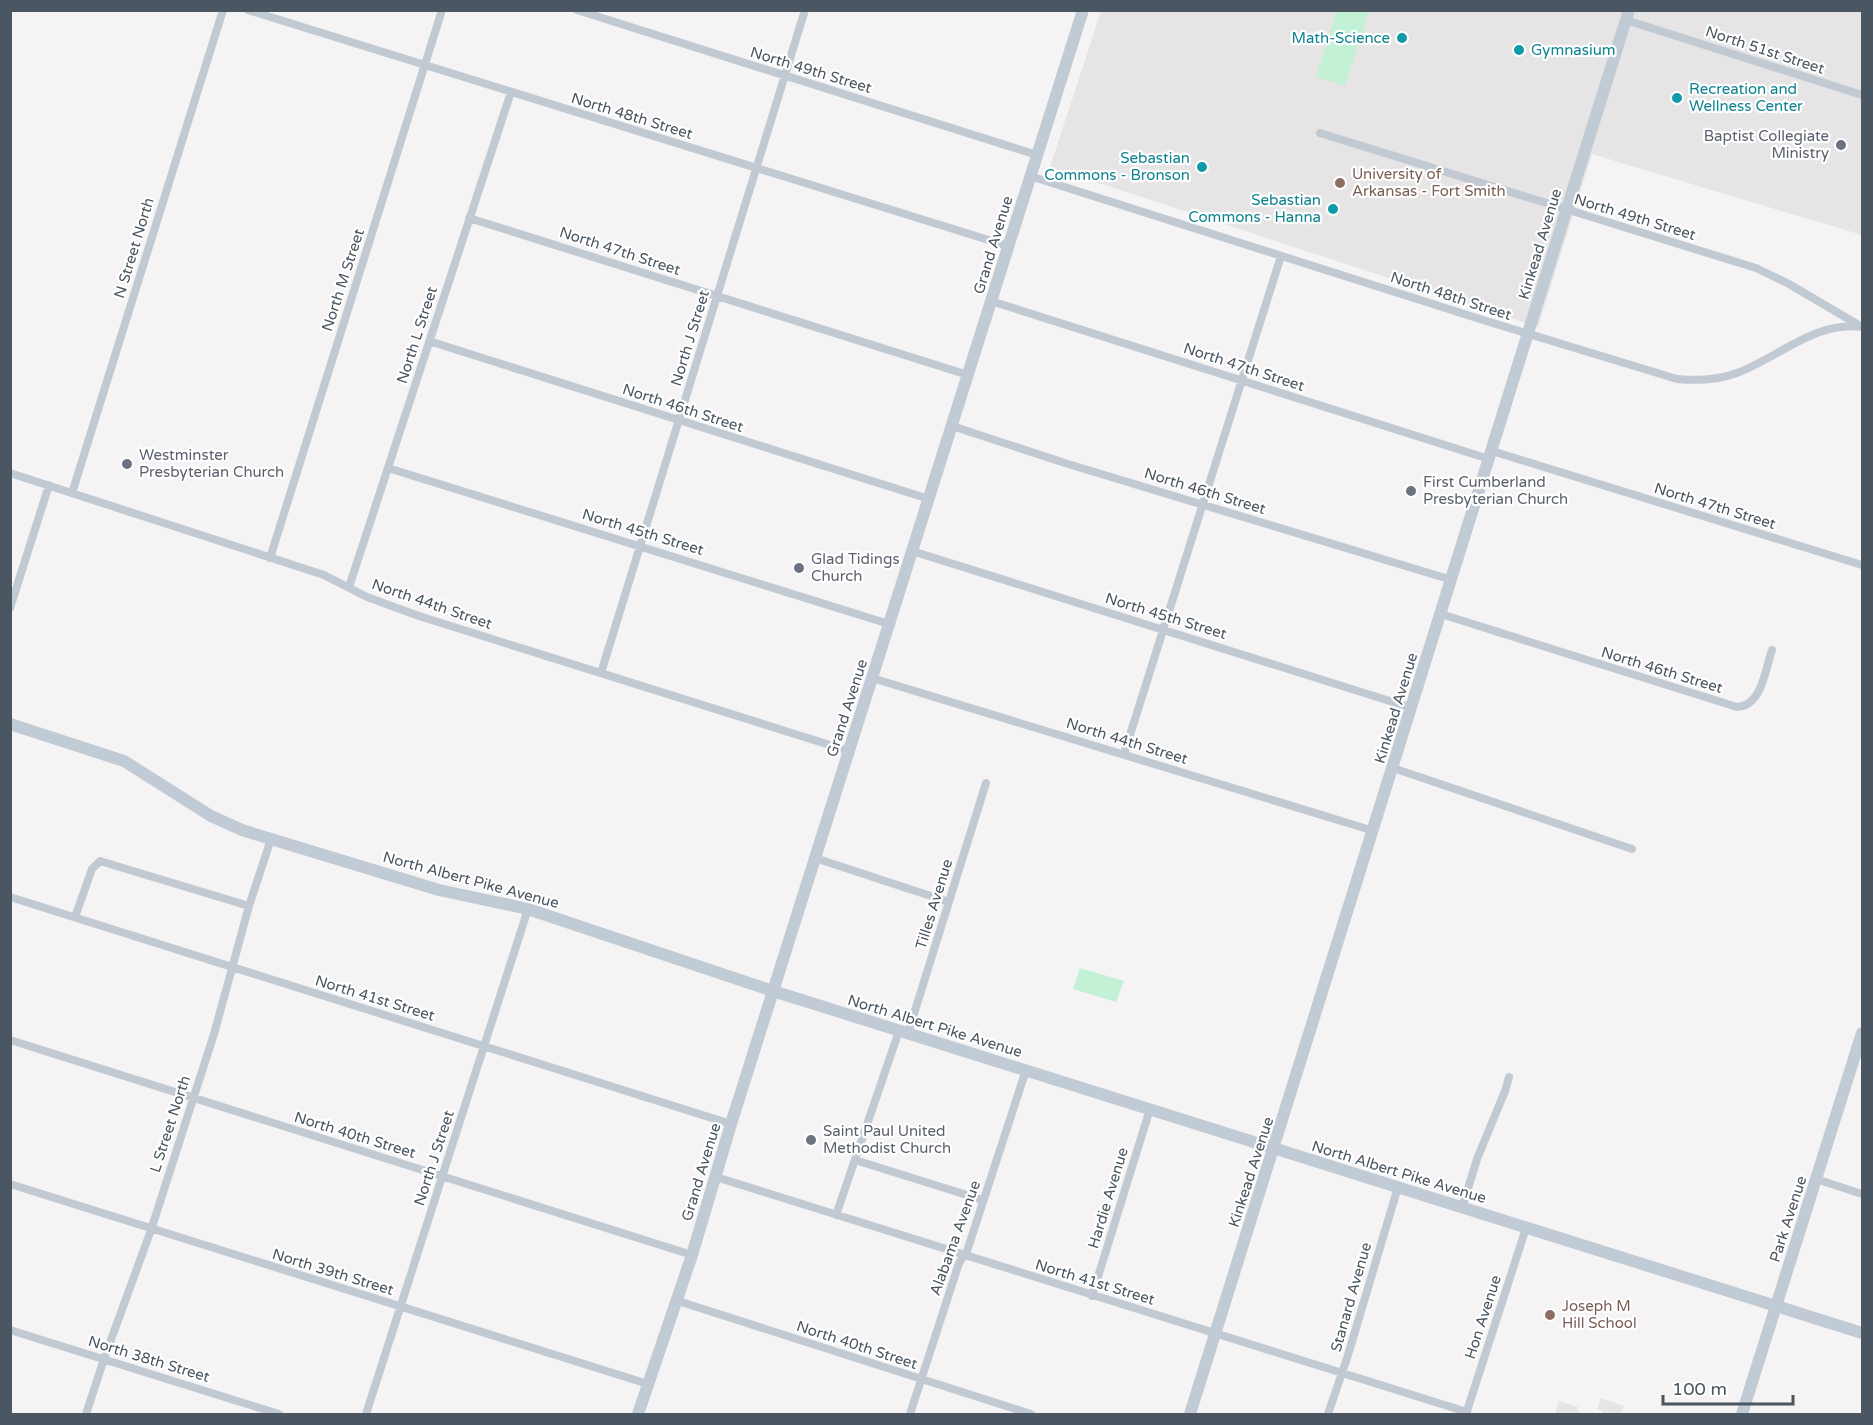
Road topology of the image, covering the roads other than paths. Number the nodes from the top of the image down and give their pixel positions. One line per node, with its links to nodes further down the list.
1 (223, 10): 33 (street, N Street North)
2 (248, 10): 8 (street, North 48th Street)
3 (442, 10): 8 (street, North M Street)
4 (577, 10): 9 (street, North 49th Street)
5 (805, 10): 9 (street, North J Street)
6 (1083, 10): 13 (street, Grand Avenue)
7 (1627, 15): 11 (street, North 51st Street); 16 (street, Kinkead Avenue)
8 (425, 65): 10 (street, North 48th Street); 38 (street, North M Street)
9 (785, 76): 13 (street, North 49th Street); 14 (street, North J Street)
10 (511, 92): 14 (street, North 48th Street); 17 (street, North L Street)
11 (1863, 95)
12 (1320, 133): 16 (street, North 49th Street)
13 (1037, 155): 15 (street, Grand Avenue)
14 (756, 168): 18 (street, North 48th Street); 20 (street, North J Street)
15 (1030, 176): 18 (street, Grand Avenue); 19 (street, North 48th Street)
16 (1566, 210): 22 (street, North 49th Street); 23 (street, Kinkead Avenue)
17 (470, 218): 20 (street, North 47th Street); 24 (street, North L Street)
18 (1008, 246): 21 (street, Grand Avenue)
19 (1281, 256): 23 (street, North 48th Street); 26 (street)
20 (717, 296): 25 (street, North 47th Street); 27 (street, North J Street)
21 (991, 301): 25 (street, Grand Avenue); 26 (street, North 47th Street)
22 (1862, 327): 23 (street, North 48th Street)
23 (1528, 334): 29 (street, Kinkead Avenue)
24 (429, 341): 27 (street, North 46th Street); 30 (street, North L Street)
25 (968, 375): 28 (street, Grand Avenue)
26 (1242, 380): 29 (street, North 47th Street); 35 (street)
27 (678, 421): 34 (street, North 46th Street); 36 (street, North J Street)
28 (952, 426): 34 (street, Grand Avenue); 35 (street, North 46th Street)
29 (1491, 455): 39 (street, North 47th Street); 40 (street, Kinkead Avenue)
30 (388, 468): 36 (street, North 45th Street); 41 (street, North L Street)
31 (10, 473): 32 (street, North 44th Street)
32 (49, 485): 33 (street, North 44th Street); 42 (street)
33 (72, 493): 38 (street, North 44th Street)
34 (928, 499): 37 (street, Grand Avenue)
35 (1201, 504): 40 (street, North 46th Street); 45 (street)
36 (640, 546): 44 (street, North 45th Street); 47 (street, North J Street)
37 (912, 551): 44 (street, Grand Avenue); 45 (street, North 45th Street)
38 (270, 558): 41 (street, North 44th Street)
39 (1863, 565)
40 (1452, 580): 43 (street, Kinkead Avenue)
41 (349, 587): 47 (street, North 44th Street)
42 (10, 608)
43 (1441, 615): 46 (street, North 46th Street); 49 (street, Kinkead Avenue)
44 (889, 624): 48 (street, Grand Avenue)
45 (1163, 629): 49 (street, North 45th Street); 52 (street)
46 (1772, 650)
47 (601, 673): 51 (street, North 44th Street)
48 (872, 678): 51 (street, Grand Avenue); 52 (street, North 44th Street)
49 (1412, 708): 53 (street, Kinkead Avenue)
50 (10, 724): 56 (street, North Albert Pike Avenue)
51 (849, 751): 58 (street, Grand Avenue)
52 (1124, 754): 55 (street, North 44th Street)
53 (1393, 768): 55 (street, Kinkead Avenue); 57 (street)
54 (986, 783): 60 (street, Tilles Avenue)
55 (1374, 831): 76 (street, Kinkead Avenue)
56 (271, 839): 61 (street, L Street North); 62 (street, North Albert Pike Avenue)
57 (1632, 849)
58 (815, 858): 60 (street); 65 (street, Grand Avenue)
59 (10, 897): 63 (street, North 41st Street)
60 (948, 902): 66 (street, Tilles Avenue)
61 (249, 906): 63 (street); 64 (street, L Street North)
62 (528, 909): 65 (street, North Albert Pike Avenue); 69 (street, North J Street)
63 (75, 917): 64 (street, North 41st Street)
64 (232, 968): 69 (street, North 41st Street); 73 (street, L Street North)
65 (773, 991): 66 (street, North Albert Pike Avenue); 75 (street, Grand Avenue)
66 (904, 1032): 71 (street, North Albert Pike Avenue); 77 (street, Tilles Avenue)
67 (1863, 1033): 70 (street, Park Avenue)
68 (10, 1040): 73 (street, North 40th Street)
69 (484, 1046): 75 (street, North 41st Street); 78 (street, North J Street)
70 (1858, 1060): 80 (street, Park Avenue)
71 (1026, 1070): 74 (street, North Albert Pike Avenue); 84 (street, Alabama Avenue)
72 (1509, 1077): 85 (street)
73 (192, 1099): 78 (street, North 40th Street); 88 (street, L Street North)
74 (1150, 1109): 76 (street, North Albert Pike Avenue); 91 (street, Hardie Avenue)
75 (731, 1124): 79 (street, Grand Avenue)
76 (1275, 1149): 82 (street, North Albert Pike Avenue); 97 (street, Kinkead Avenue)
77 (855, 1160): 84 (street); 86 (street, Tilles Avenue)
78 (442, 1176): 89 (street, North 40th Street); 94 (street, North J Street)
79 (716, 1177): 86 (street, North 41st Street); 89 (street, Grand Avenue)
80 (1816, 1179): 83 (street); 93 (street, Park Avenue)
81 (10, 1184): 88 (street, North 39th Street)
82 (1398, 1187): 85 (street, North Albert Pike Avenue); 99 (street, Stanard Avenue)
83 (1863, 1194)
84 (983, 1200): 90 (street, Alabama Avenue)
85 (1462, 1208): 87 (street, North Albert Pike Avenue)
86 (836, 1215): 90 (street, North 41st Street)
87 (1526, 1228): 93 (street, North Albert Pike Avenue); 102 (street, Hon Avenue)
88 (151, 1230): 94 (street, North 39th Street); 98 (street, L Street North)
89 (692, 1255): 92 (street, Grand Avenue)
90 (964, 1256): 91 (street, North 41st Street); 100 (street, Alabama Avenue)
91 (1092, 1296): 97 (street, North 41st Street)
92 (675, 1300): 100 (street, North 40th Street); 101 (street, Grand Avenue)
93 (1776, 1306): 96 (street, North Albert Pike Avenue); 111 (street, Park Avenue)
94 (400, 1308): 101 (street, North 39th Street); 105 (street, North J Street)
95 (10, 1330): 98 (street, North 38th Street)
96 (1863, 1333)
97 (1216, 1334): 99 (street, North 41st Street); 109 (street, Kinkead Avenue)
98 (104, 1359): 103 (street, L Street North); 104 (street, North 38th Street)
99 (1342, 1373): 102 (street, North 41st Street); 110 (street, Stanard Avenue)
100 (921, 1380): 107 (street, Alabama Avenue); 108 (street, North 40th Street)
101 (648, 1384): 106 (street, Grand Avenue)
102 (1466, 1413)
103 (86, 1414)
104 (279, 1414)
105 (366, 1414)
106 (638, 1414)
107 (910, 1414)
108 (1031, 1414)
109 (1190, 1414)
110 (1328, 1414)
111 (1742, 1414)

